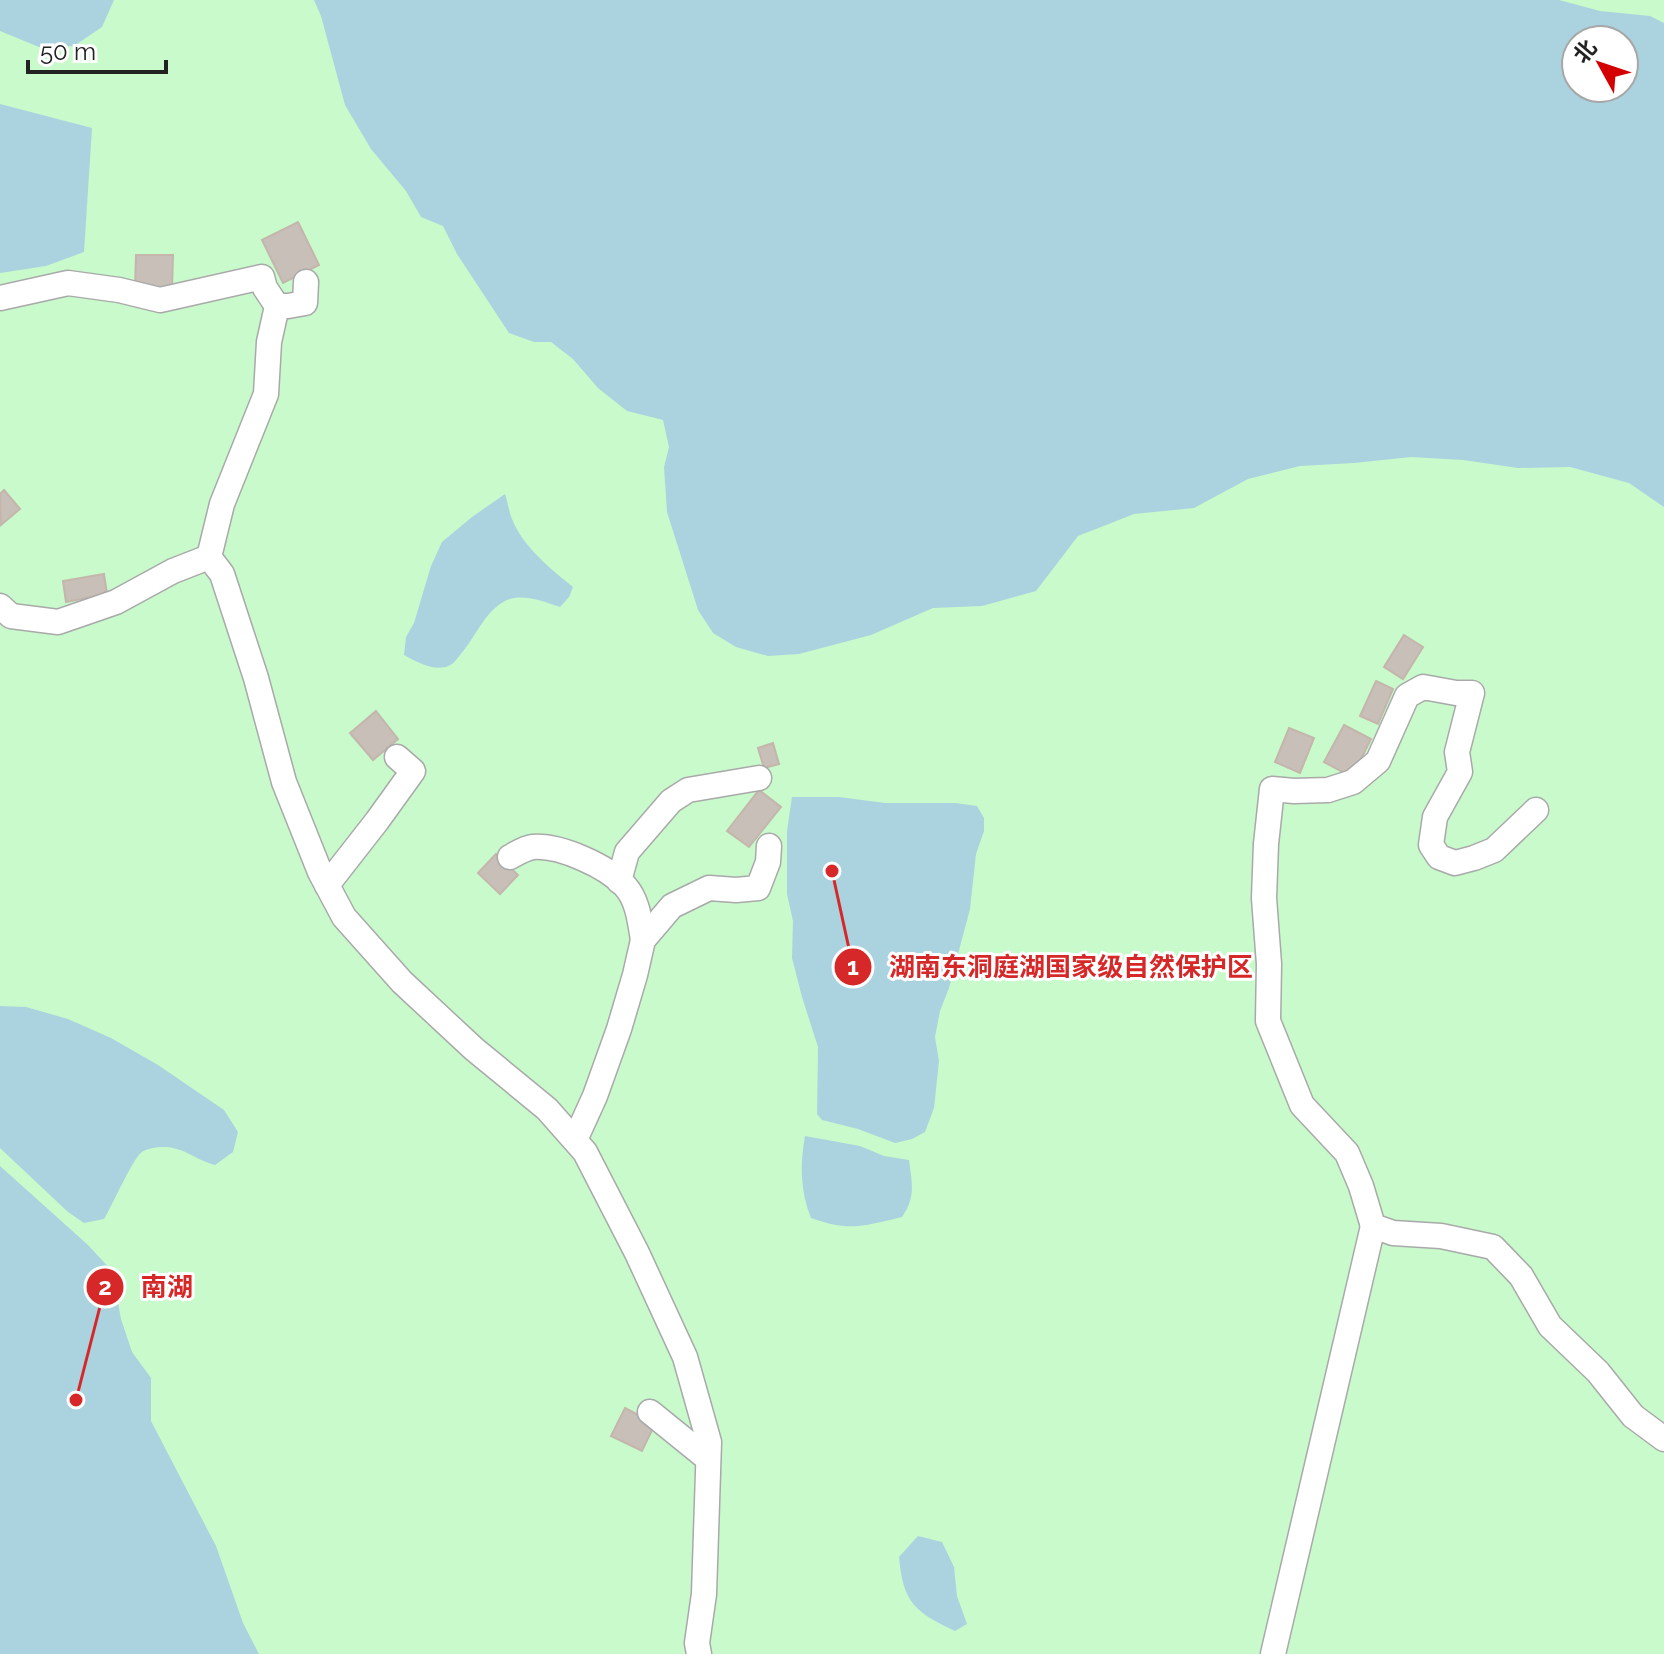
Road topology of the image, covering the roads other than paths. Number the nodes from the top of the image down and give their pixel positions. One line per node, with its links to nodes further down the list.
1 (306, 282): 3 (street)
2 (0, 298): 3 (street)
3 (277, 306): 4 (street)
4 (209, 557): 5 (street); 12 (street)
5 (4, 614)
6 (397, 757): 12 (street)
7 (759, 778): 11 (street)
8 (1536, 810): 15 (street)
9 (769, 846): 13 (street)
10 (510, 857): 11 (street)
11 (619, 881): 13 (street)
12 (327, 885): 14 (street)
13 (643, 940): 14 (street)
14 (575, 1140): 18 (street)
15 (1373, 1226): 17 (street); 20 (street)
16 (650, 1412): 18 (street)
17 (1664, 1439)
18 (708, 1459): 19 (street)
19 (699, 1654)
20 (1273, 1654)

